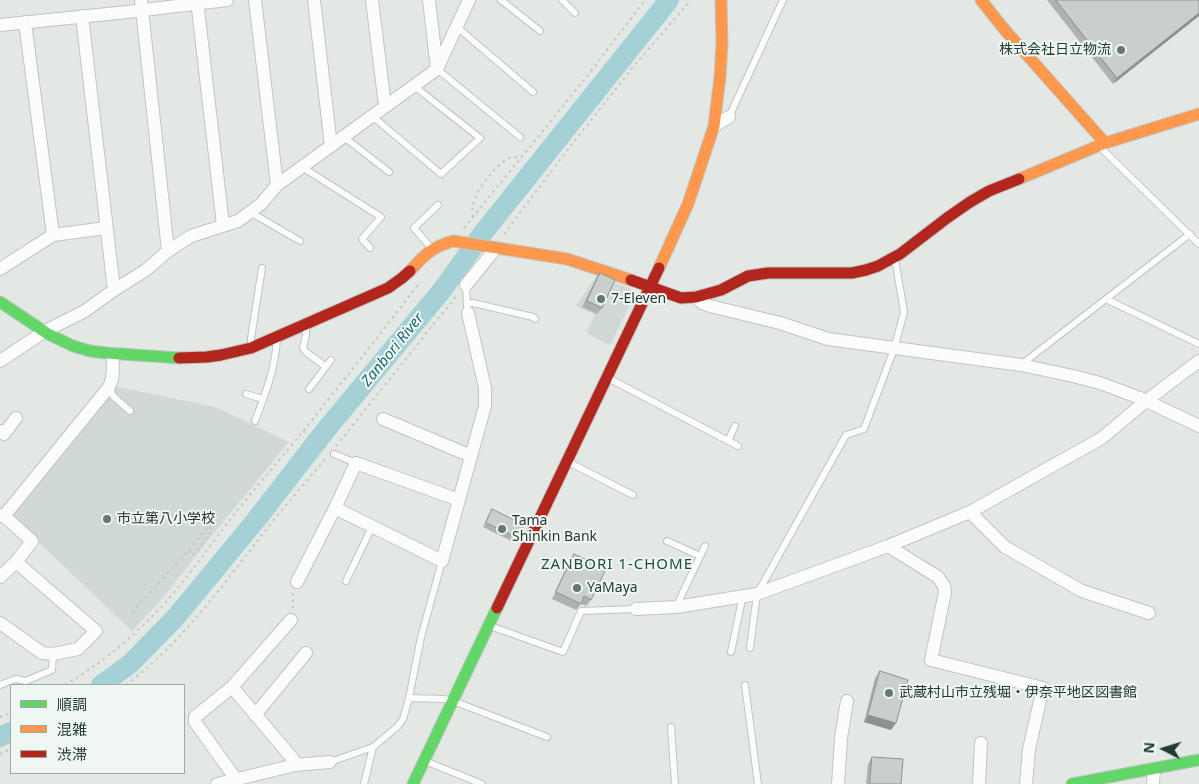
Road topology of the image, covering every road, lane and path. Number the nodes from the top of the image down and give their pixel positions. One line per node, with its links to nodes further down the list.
1 (227, 0): 14 (street)
2 (255, 0): 37 (street)
3 (314, 0): 33 (street)
4 (372, 0): 25 (street)
5 (429, 0): 22 (street)
6 (469, 0): 20 (street)
7 (501, 0): 21 (lane)
8 (562, 0): 16 (lane)
9 (645, 0): 34 (path)
10 (691, 0): 47 (path)
11 (721, 0): 29 (street)
12 (783, 0): 28 (lane)
13 (981, 0): 32 (street)
14 (197, 2): 15 (street); 41 (street)
15 (142, 5): 17 (street); 51 (street)
16 (575, 13)
17 (82, 16): 18 (street); 42 (street)
18 (25, 22): 19 (street); 44 (street)
19 (0, 25)
20 (457, 27): 22 (street); 24 (lane)
21 (540, 31)
22 (437, 69): 23 (street); 31 (lane)
23 (414, 86): 25 (street); 27 (lane)
24 (533, 92)
25 (385, 106): 27 (street)
26 (1199, 114): 32 (street)
27 (372, 116): 30 (street)
28 (729, 118): 29 (street)
29 (714, 126): 57 (street)
30 (344, 137): 33 (street); 36 (lane)
31 (520, 137)
32 (1102, 145): 45 (lane); 52 (street)
33 (331, 146): 35 (street)
34 (522, 157): 40 (path); 40 (path)
35 (302, 167): 37 (street); 49 (lane)
36 (389, 172)
37 (277, 185): 39 (street)
38 (438, 205): 50 (lane)
39 (250, 212): 41 (street); 46 (lane)
40 (474, 217): 43 (path)
41 (223, 225): 51 (street)
42 (106, 228): 44 (street); 58 (street)
43 (464, 229)
44 (53, 234): 54 (street)
45 (1190, 234): 48 (lane); 60 (lane)
46 (300, 241)
47 (497, 244): 50 (street); 56 (street); 57 (street)
48 (1199, 244)
49 (370, 248)
50 (432, 249): 64 (street)
51 (168, 251): 58 (street)
52 (895, 258): 59 (street); 69 (lane)
53 (262, 268): 68 (lane)
54 (0, 269)
55 (423, 278): 88 (path)
56 (466, 286): 62 (lane); 129 (path)
57 (650, 287): 59 (street); 76 (street)
58 (114, 290): 65 (street)
59 (696, 297): 69 (street)
60 (1106, 299): 67 (lane); 74 (lane)
61 (0, 302): 65 (street)
62 (467, 308): 63 (lane); 94 (street)
63 (535, 319)
64 (305, 324): 66 (street); 75 (lane)
65 (45, 331): 70 (street); 72 (street)
66 (277, 336): 68 (street); 80 (lane)
67 (1199, 344)
68 (251, 348): 70 (street)
69 (894, 349): 74 (street); 115 (lane)
70 (113, 354): 77 (street)
71 (331, 360): 75 (lane)
72 (0, 361)
73 (1199, 361): 81 (street)
74 (1021, 364): 81 (street)
75 (326, 367): 78 (lane)
76 (607, 377): 90 (lane); 95 (street)
77 (109, 387): 82 (lane); 101 (street)
78 (309, 389)
79 (246, 394): 80 (lane)
80 (264, 398): 85 (lane)
81 (1146, 401): 87 (street); 100 (street)
82 (130, 411)
83 (16, 418): 89 (street)
84 (383, 419): 94 (street)
85 (254, 421)
86 (735, 426): 90 (lane)
87 (1199, 426)
88 (303, 431): 92 (path); 105 (path)
89 (1, 434)
90 (728, 441): 91 (lane)
91 (738, 446)
92 (328, 450)
93 (334, 454): 96 (lane)
94 (471, 456): 98 (street)
95 (567, 461): 97 (lane); 123 (street)
96 (356, 463): 98 (street); 99 (street)
97 (633, 495)
98 (460, 500): 110 (street)
99 (335, 508): 102 (street); 114 (street)
100 (970, 512): 107 (street); 120 (street)
101 (2, 516): 111 (street)
102 (372, 527): 110 (street); 113 (lane)
103 (207, 538): 105 (path); 108 (path); 108 (path)
104 (667, 541): 109 (lane)
105 (213, 542): 128 (path)
106 (705, 546): 109 (lane)
107 (888, 546): 115 (street); 155 (street)
108 (189, 550): 119 (path)
109 (700, 556): 117 (lane)
110 (442, 561): 133 (lane)
111 (16, 562): 112 (street); 127 (street)
112 (0, 577)
113 (346, 581)
114 (297, 582): 121 (path)
115 (757, 594): 116 (street); 124 (lane)
116 (743, 596): 117 (street); 125 (lane)
117 (676, 607): 118 (street)
118 (636, 609): 123 (lane)
119 (132, 612)
120 (1150, 613)
121 (292, 620): 132 (street)
122 (0, 623): 127 (street)
123 (489, 626): 134 (street)
124 (750, 648)
125 (731, 652)
126 (306, 653): 136 (street)
127 (53, 654): 130 (lane)
128 (66, 684)
129 (127, 684)
130 (0, 685)
131 (745, 685): 152 (lane)
132 (232, 687): 136 (street); 146 (street)
133 (409, 698): 134 (lane); 140 (lane)
134 (452, 701): 138 (lane); 142 (street)
135 (847, 701): 153 (street)
136 (255, 715): 144 (street)
137 (671, 726): 151 (lane)
138 (547, 738)
139 (980, 743): 154 (street)
140 (373, 747): 143 (lane); 148 (lane)
141 (1199, 760): 145 (street)
142 (424, 761): 149 (street); 150 (lane)
143 (330, 762): 144 (street)
144 (294, 765): 146 (street)
145 (1154, 769): 156 (street); 157 (street)
146 (234, 780): 147 (street)
147 (217, 784)
148 (364, 784)
149 (413, 784)
150 (482, 784)
151 (676, 784)
152 (758, 784)
153 (838, 784)
154 (979, 784)
155 (1026, 784)
156 (1072, 784)
157 (1152, 784)

